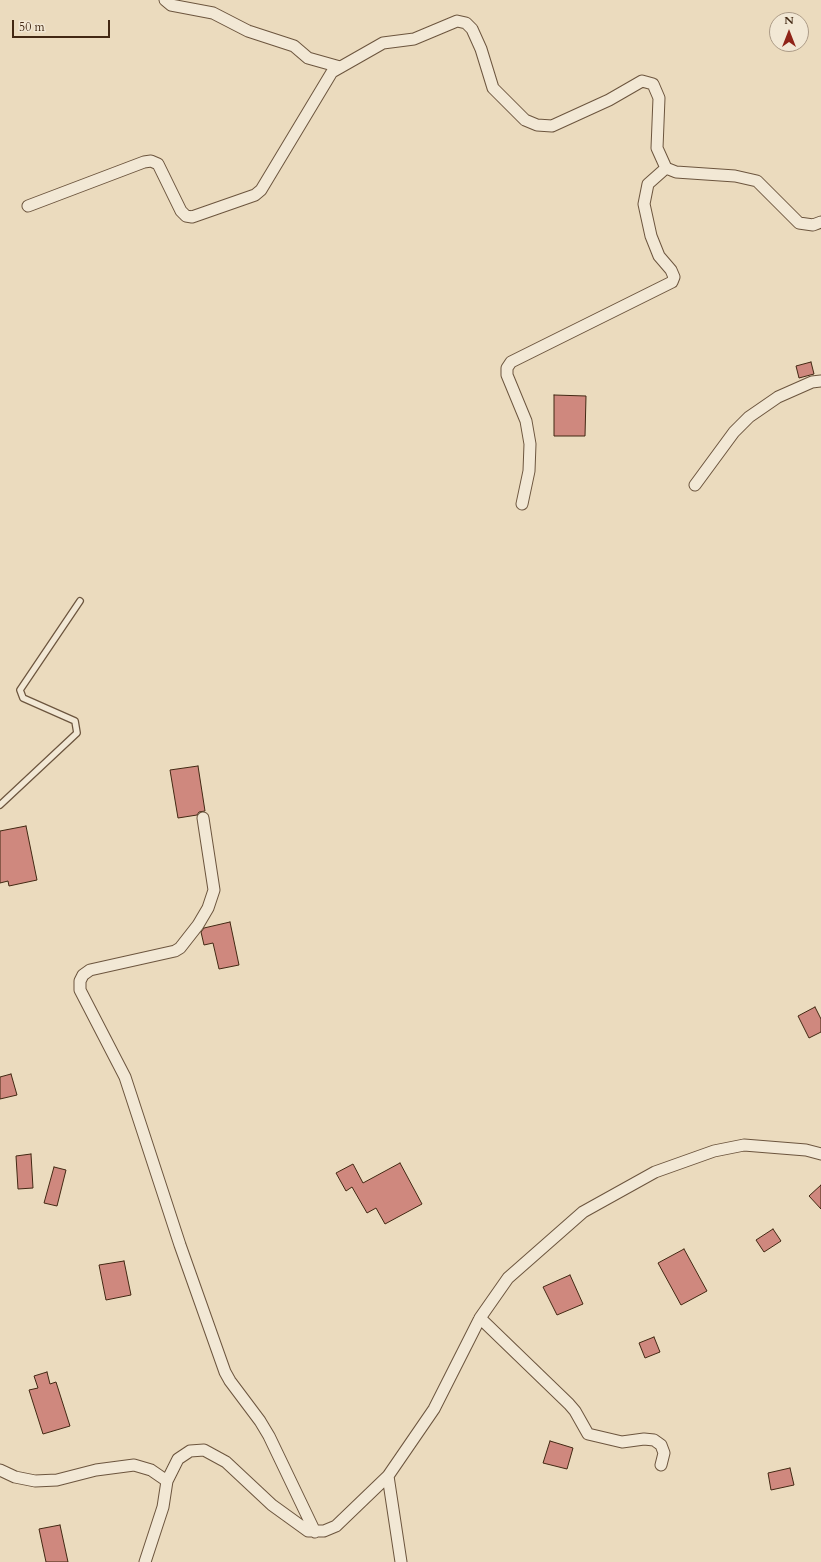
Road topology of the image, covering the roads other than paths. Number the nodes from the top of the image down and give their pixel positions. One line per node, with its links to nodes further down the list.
1 (165, 0): 2 (street)
2 (340, 67): 3 (street); 4 (street)
3 (666, 168): 5 (street); 8 (street)
4 (28, 206)
5 (821, 222)
6 (821, 381): 7 (street)
7 (695, 484)
8 (522, 504)
9 (80, 601): 10 (lane)
10 (0, 805)
11 (203, 818): 18 (street)
12 (821, 1154): 13 (street)
13 (480, 1318): 14 (street); 16 (street)
14 (661, 1465)
15 (0, 1470): 17 (street)
16 (388, 1476): 18 (street); 20 (street)
17 (167, 1481): 18 (street); 19 (street)
18 (315, 1532)
19 (145, 1562)
20 (401, 1562)

